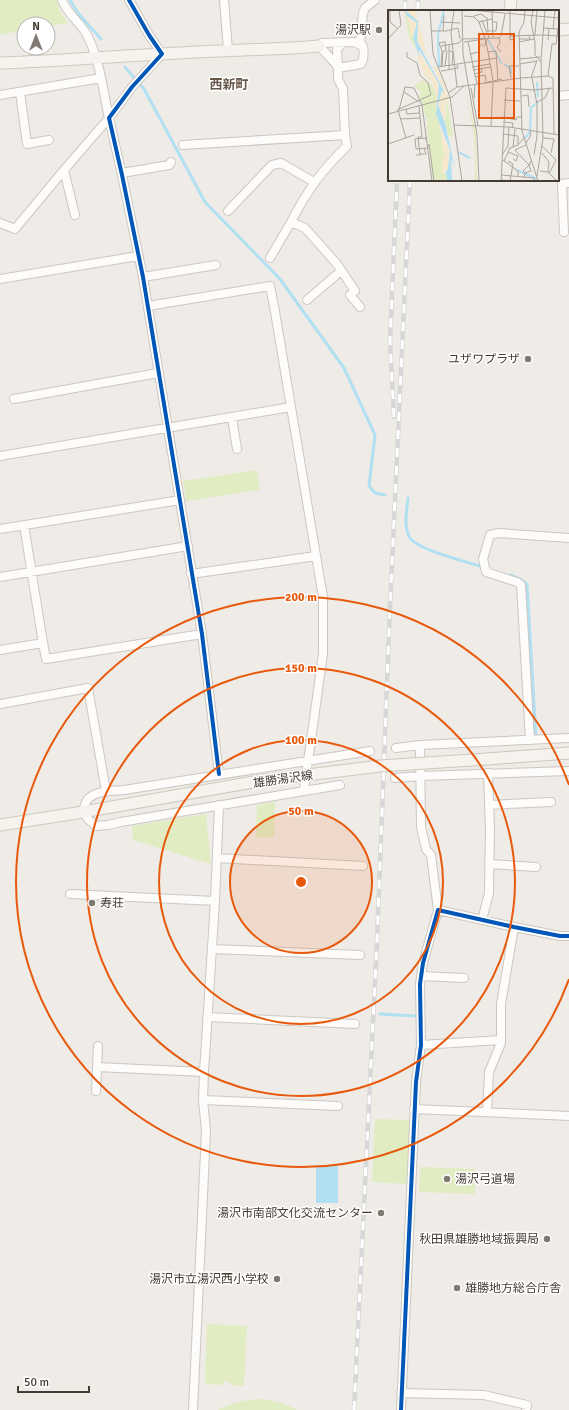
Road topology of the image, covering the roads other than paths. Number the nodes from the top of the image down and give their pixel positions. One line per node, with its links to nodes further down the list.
1 (62, 0): 14 (street)
2 (129, 0): 13 (street)
3 (224, 0): 12 (street)
4 (375, 0): 10 (street)
5 (511, 0): 6 (main road)
6 (510, 10)
7 (569, 29): 8 (main road)
8 (559, 30)
9 (343, 43): 10 (street); 11 (street); 16 (street)
10 (360, 44): 16 (street)
11 (319, 46): 12 (main road); 16 (street)
12 (228, 50): 13 (main road)
13 (162, 54): 14 (main road); 22 (street)
14 (96, 58): 15 (main road); 17 (street)
15 (0, 63)
16 (338, 68): 23 (street)
17 (101, 78): 18 (street); 22 (street)
18 (20, 92): 19 (street); 24 (street)
19 (0, 95)
20 (569, 95): 21 (street)
21 (559, 96)
22 (109, 118): 27 (street); 28 (street)
23 (345, 135): 25 (street); 29 (street)
24 (49, 140)
25 (183, 145)
26 (171, 162): 28 (street)
27 (64, 170): 32 (street); 34 (street)
28 (122, 173): 36 (street)
29 (314, 182): 31 (street); 33 (street)
30 (569, 183): 35 (street)
31 (228, 211)
32 (75, 214)
33 (291, 222): 37 (street); 39 (street)
34 (0, 223)
35 (564, 232)
36 (138, 256): 40 (street); 41 (street)
37 (270, 258)
38 (216, 265): 40 (street)
39 (341, 271): 42 (street); 44 (street)
40 (143, 277): 43 (street)
41 (0, 279)
42 (308, 300)
43 (148, 306): 45 (street); 47 (street)
44 (360, 307)
45 (158, 374): 46 (street); 49 (street)
46 (14, 399)
47 (291, 407): 48 (street); 57 (street)
48 (232, 418): 49 (street); 50 (street)
49 (168, 429): 51 (street); 52 (street)
50 (237, 449)
51 (0, 456)
52 (180, 500): 53 (street); 56 (street)
53 (24, 525): 54 (street); 58 (street)
54 (0, 529)
55 (569, 538): 66 (street)
56 (188, 546): 58 (street); 59 (street)
57 (316, 556): 59 (street); 71 (street)
58 (32, 571): 60 (street); 62 (street)
59 (192, 574): 61 (street)
60 (0, 577)
61 (202, 634): 62 (street); 74 (street)
62 (43, 643): 63 (street)
63 (0, 650)
64 (0, 704): 79 (street)
65 (569, 738): 66 (street)
66 (530, 740): 67 (street)
67 (420, 745): 68 (street); 75 (street)
68 (396, 748)
69 (370, 751): 71 (street)
70 (569, 753): 83 (main road, 雄勝湯沢線, bridge)
71 (308, 760): 74 (street); 78 (street)
72 (569, 771): 73 (street)
73 (488, 773): 75 (street); 81 (street)
74 (219, 774): 79 (street)
75 (421, 776): 76 (street); 91 (street)
76 (395, 778)
77 (340, 785): 78 (street)
78 (304, 790): 82 (street)
79 (106, 791): 83 (street)
80 (551, 802): 81 (street)
81 (489, 804): 86 (street)
82 (219, 805): 83 (street); 85 (street)
83 (83, 812): 84 (main road, 雄勝湯沢線)
84 (0, 825)
85 (217, 858): 87 (street); 90 (street)
86 (488, 864): 88 (street); 92 (street)
87 (363, 866)
88 (536, 867)
89 (70, 894): 90 (street)
90 (215, 902): 95 (street)
91 (438, 910): 92 (street); 97 (street)
92 (482, 920): 93 (street)
93 (514, 927): 94 (street); 101 (street)
94 (569, 936)
95 (212, 949): 96 (street); 99 (street)
96 (360, 955)
97 (421, 976): 98 (street); 102 (street)
98 (464, 978)
99 (207, 1017): 100 (street); 105 (street)
100 (355, 1024)
101 (501, 1040): 102 (street); 110 (street)
102 (421, 1045): 109 (street)
103 (98, 1046): 104 (street)
104 (97, 1067): 105 (street); 106 (street)
105 (204, 1072): 107 (street)
106 (96, 1091)
107 (203, 1100): 108 (street); 113 (street)
108 (338, 1106)
109 (414, 1109): 110 (street); 112 (street)
110 (486, 1112): 111 (street)
111 (569, 1116)
112 (401, 1393): 114 (street); 115 (street)
113 (193, 1410)
114 (401, 1410)
115 (526, 1410)

